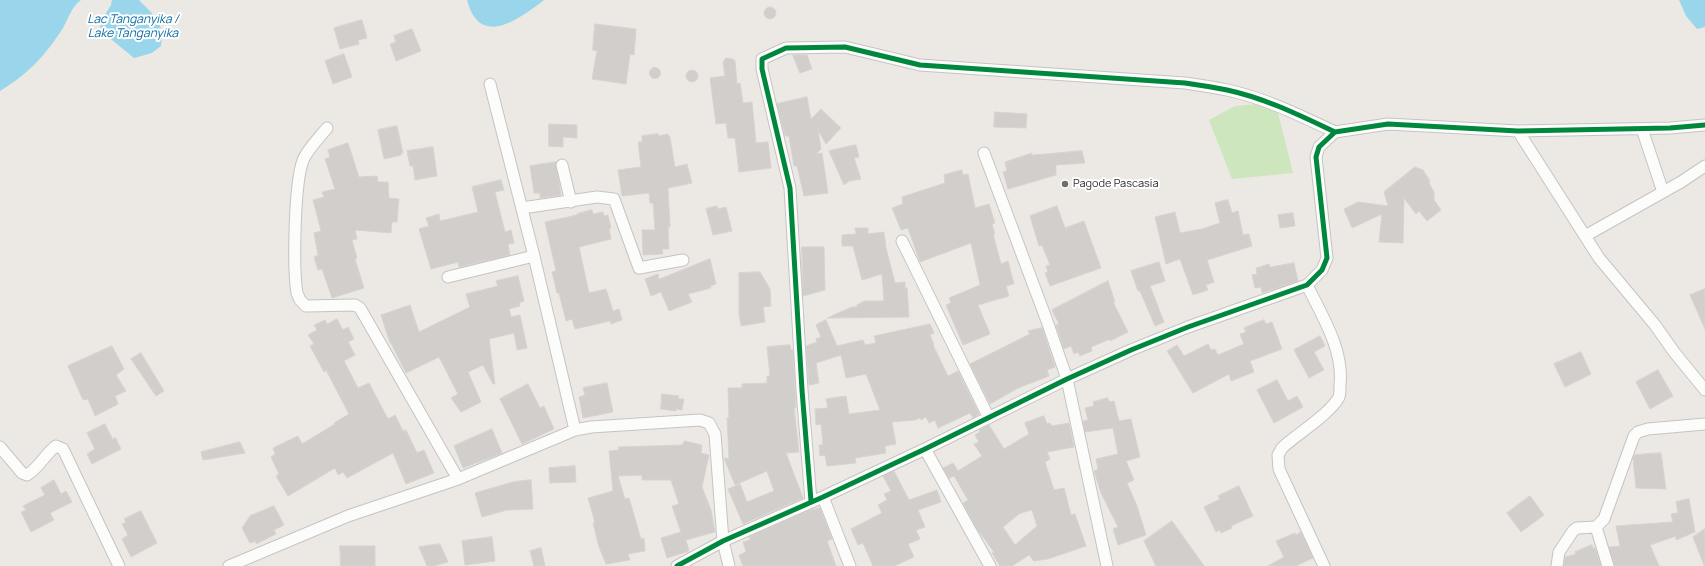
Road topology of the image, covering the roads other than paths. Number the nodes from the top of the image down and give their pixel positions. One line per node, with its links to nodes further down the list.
1 (490, 84): 12 (street)
2 (1705, 125): 4 (street)
3 (326, 128): 26 (street)
4 (1642, 129): 5 (street); 10 (street)
5 (1518, 131): 6 (street); 13 (street)
6 (1335, 132): 18 (street); 28 (street)
7 (984, 153): 19 (street)
8 (562, 165): 11 (street)
9 (1705, 166): 10 (street)
10 (1663, 192): 13 (street)
11 (571, 202): 12 (street); 16 (street)
12 (522, 208): 15 (street)
13 (1585, 236): 20 (street)
14 (902, 241): 21 (street)
15 (534, 256): 17 (street); 23 (street)
16 (683, 260)
17 (448, 277)
18 (1307, 285): 19 (street); 38 (street)
19 (1066, 379): 21 (street); 37 (street)
20 (1705, 390)
21 (989, 418): 25 (street)
22 (1705, 424): 29 (street)
23 (575, 430): 26 (street); 30 (street)
24 (0, 447): 31 (street)
25 (925, 449): 27 (street); 36 (street)
26 (458, 479): 32 (street)
27 (823, 497): 28 (street); 35 (street)
28 (811, 501): 30 (street)
29 (1596, 526): 39 (street); 40 (street)
30 (723, 541): 33 (street); 34 (street)
31 (119, 566)
32 (229, 566)
33 (677, 566)
34 (729, 566)
35 (850, 566)
36 (990, 566)
37 (1107, 566)
38 (1324, 566)
39 (1557, 566)
40 (1608, 566)

